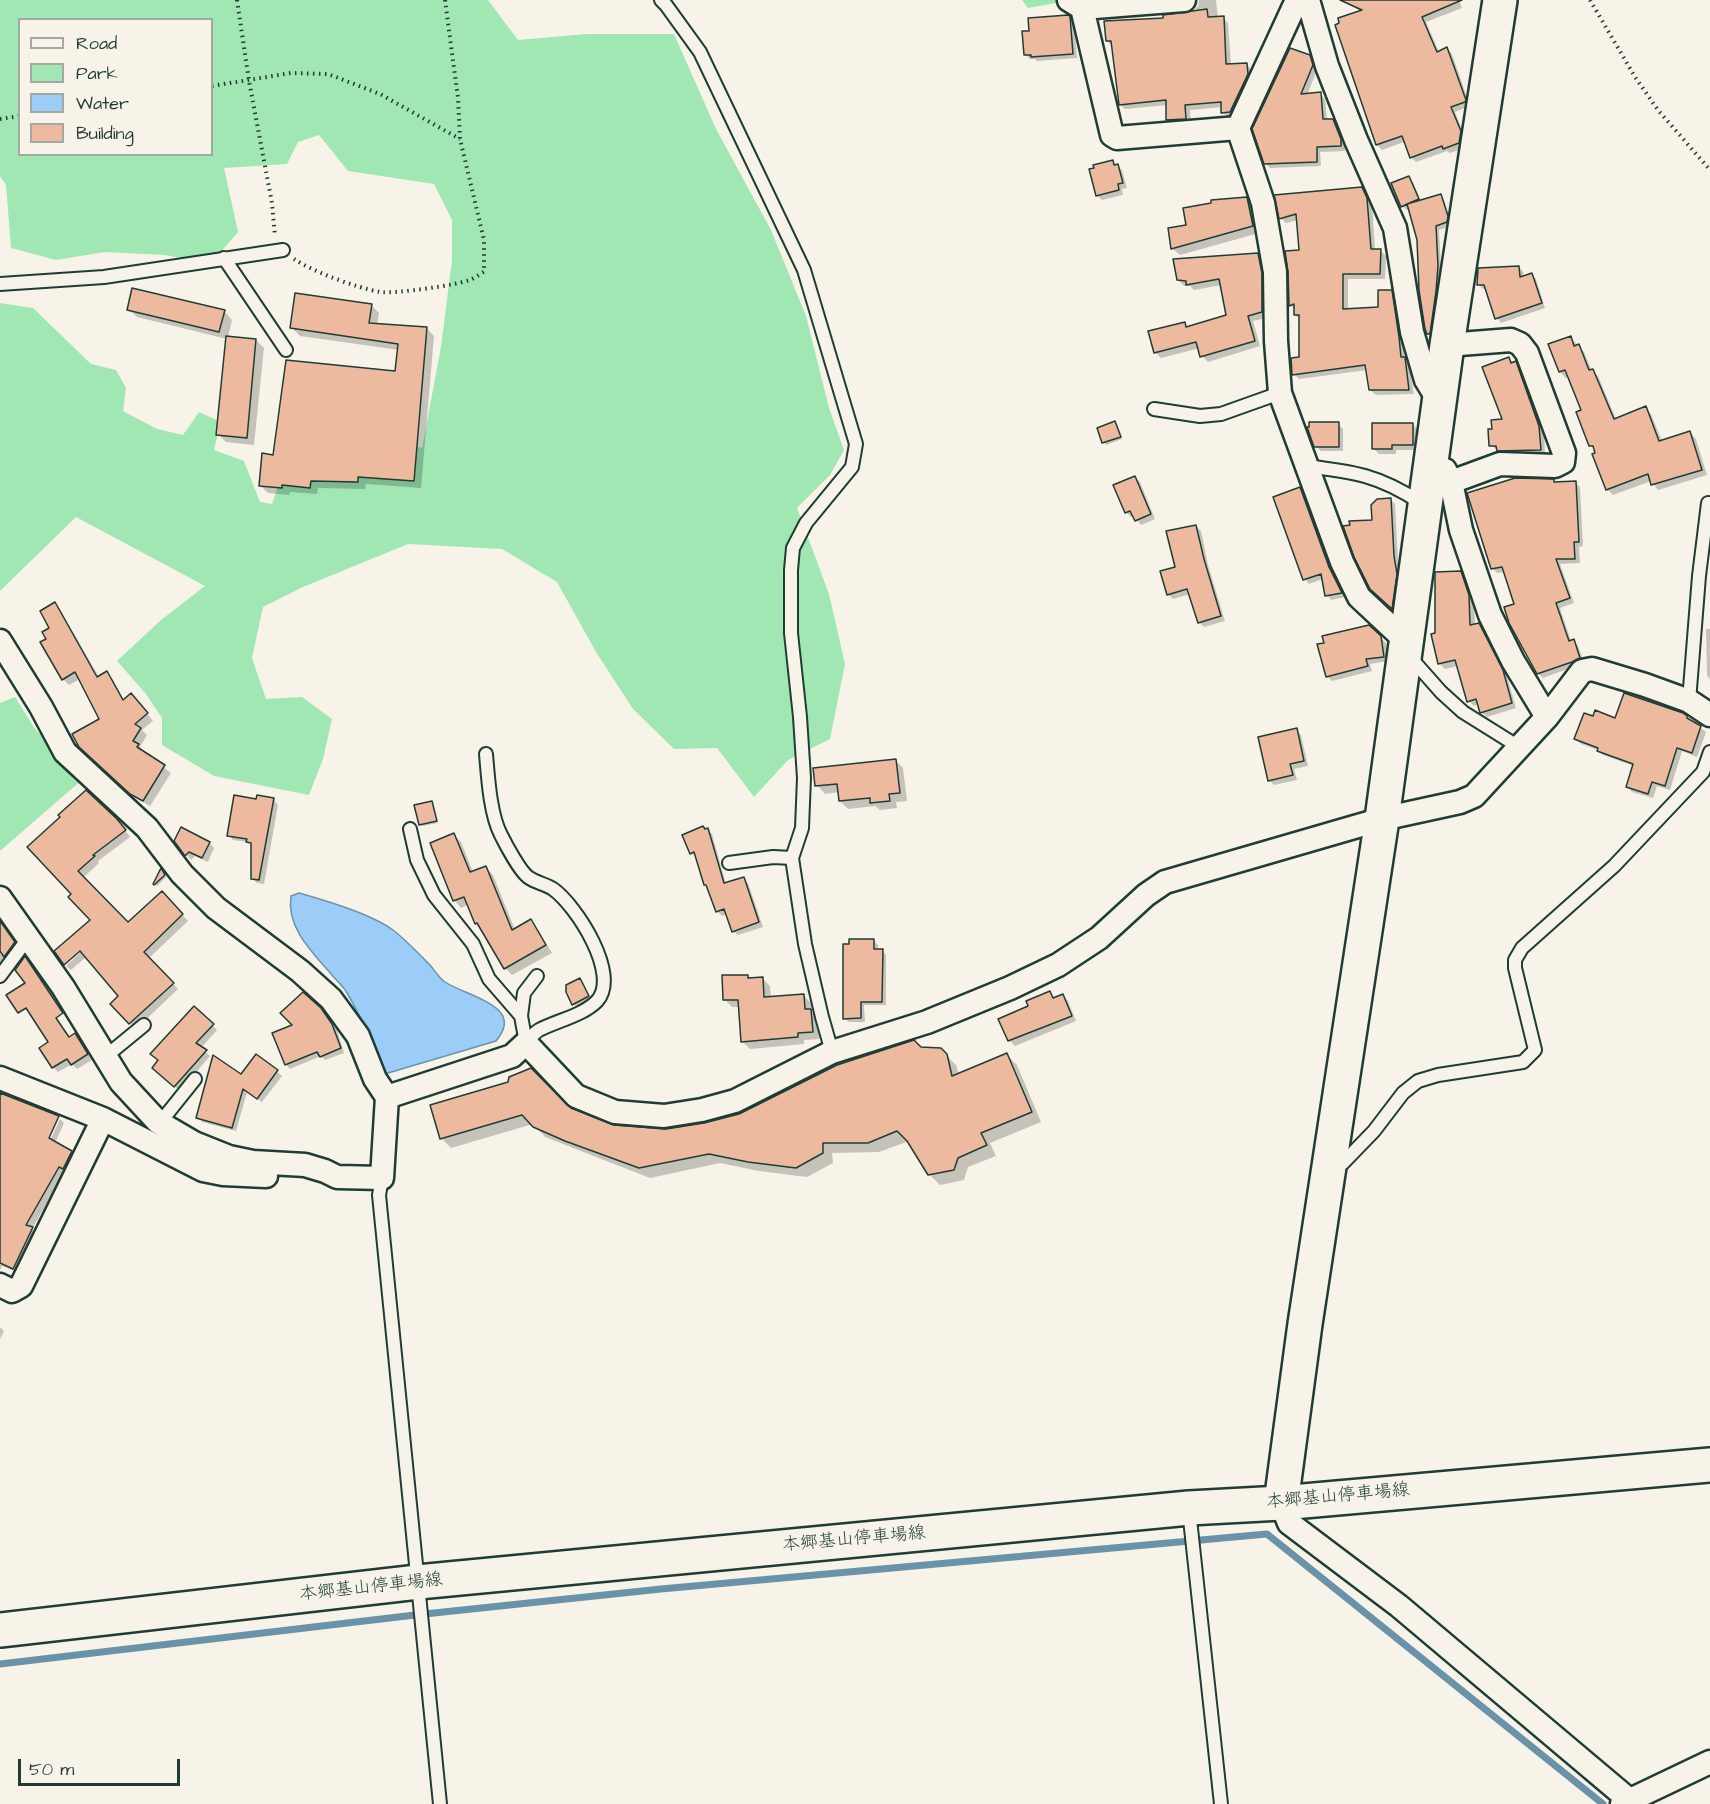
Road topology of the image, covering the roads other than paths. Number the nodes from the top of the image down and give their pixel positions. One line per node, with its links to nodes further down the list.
1 (660, 0): 31 (lane)
2 (1184, 0): 6 (street)
3 (1297, 0): 7 (street)
4 (1308, 0): 14 (street)
5 (1500, 0): 11 (main road)
6 (1075, 4): 7 (street)
7 (1238, 128): 13 (street)
8 (283, 250): 9 (lane)
9 (224, 258): 10 (lane); 12 (lane)
10 (0, 284)
11 (1447, 345): 14 (main road); 18 (street)
12 (286, 350)
13 (1280, 393): 15 (lane); 17 (street)
14 (1439, 401): 16 (main road)
15 (1154, 409)
16 (1431, 456): 18 (street); 20 (main road)
17 (1305, 466): 20 (lane); 22 (street)
18 (1451, 482): 25 (street)
19 (1708, 503): 23 (lane)
20 (1425, 505): 22 (main road)
21 (0, 641): 44 (street)
22 (1405, 646): 26 (lane); 29 (main road)
23 (1689, 701): 24 (street); 25 (street)
24 (1710, 715)
25 (1547, 717): 26 (street)
26 (1519, 747): 29 (street)
27 (1710, 752): 47 (lane)
28 (486, 754): 39 (lane)
29 (1382, 819): 40 (street); 47 (main road)
30 (410, 829): 37 (lane)
31 (792, 858): 32 (lane); 40 (lane)
32 (729, 863)
33 (0, 898): 34 (street)
34 (29, 937): 35 (lane); 41 (street)
35 (0, 976)
36 (537, 976): 37 (lane)
37 (520, 1016): 39 (lane)
38 (144, 1025): 41 (lane)
39 (526, 1043): 40 (street); 44 (street)
40 (832, 1052)
41 (105, 1058): 46 (street)
42 (0, 1078): 45 (street)
43 (195, 1079): 46 (lane)
44 (387, 1097): 49 (street)
45 (103, 1119): 48 (street); 50 (street)
46 (158, 1122): 48 (street)
47 (1329, 1172): 52 (main road)
48 (336, 1177): 49 (street)
49 (382, 1178): 54 (lane)
50 (0, 1285)
51 (1710, 1465): 52 (main road, 本郷基山停車場線)
52 (1281, 1503): 53 (main road, 本郷基山停車場線); 57 (street)
53 (1189, 1508): 54 (main road, 本郷基山停車場線); 59 (lane)
54 (418, 1582): 55 (main road, 本郷基山停車場線); 58 (lane)
55 (0, 1630)
56 (1710, 1762): 57 (street)
57 (1628, 1803)
58 (440, 1804)
59 (1221, 1804)

